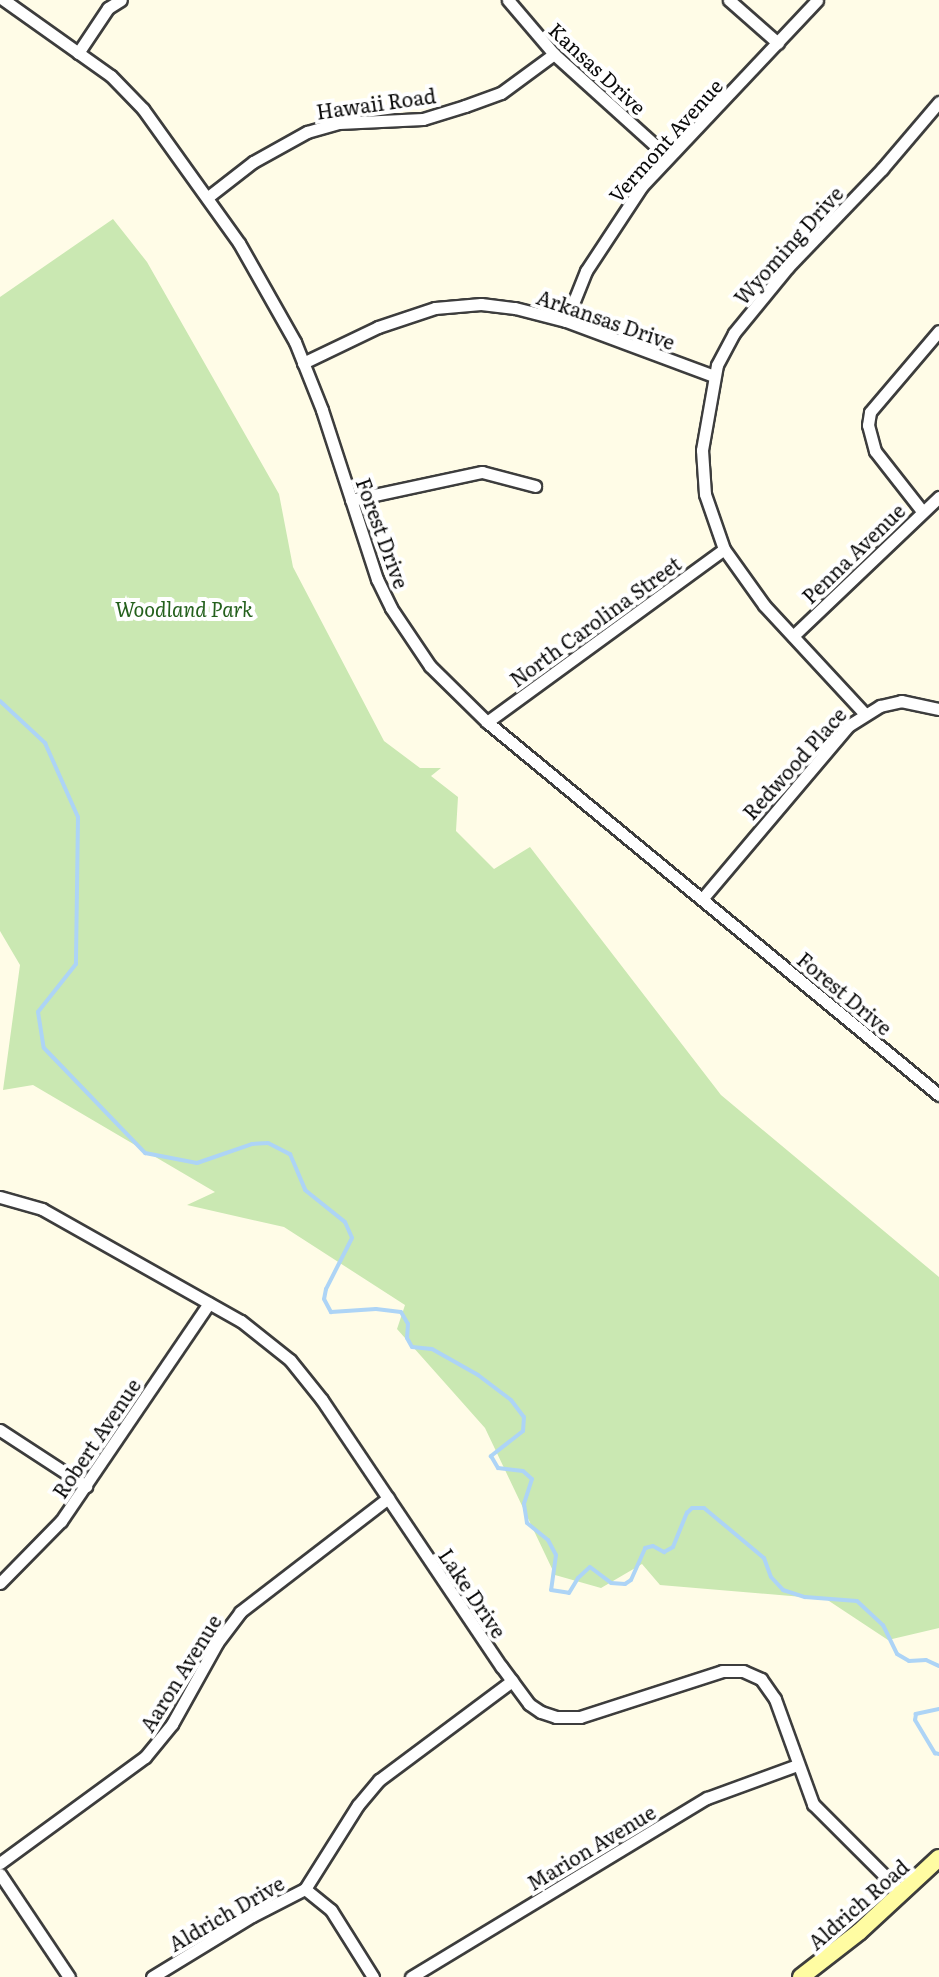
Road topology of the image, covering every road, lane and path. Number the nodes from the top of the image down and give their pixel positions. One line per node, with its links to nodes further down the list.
1 (4, 0): 7 (street, Forest Drive)
2 (121, 0): 7 (street)
3 (508, 0): 8 (street, Kansas Drive)
4 (729, 0): 6 (street)
5 (817, 0): 6 (street, Vermont Avenue)
6 (778, 43): 10 (street, Vermont Avenue)
7 (78, 53): 11 (street, Forest Drive)
8 (554, 54): 10 (street, Kansas Drive); 11 (street, Hawaii Road)
9 (939, 102): 15 (street, Wyoming Drive)
10 (668, 157): 12 (street, Vermont Avenue)
11 (208, 197): 14 (street, Forest Drive)
12 (566, 321): 14 (street, Arkansas Drive); 15 (street, Arkansas Drive)
13 (939, 331): 19 (street)
14 (303, 363): 18 (street, Forest Drive)
15 (714, 376): 20 (street, Wyoming Drive)
16 (535, 486): 18 (street)
17 (939, 497): 19 (street, Penna Avenue)
18 (351, 500): 24 (street, Forest Drive)
19 (922, 511): 21 (street, Penna Avenue)
20 (724, 549): 21 (street, Wyoming Drive); 24 (street, North Carolina Street)
21 (793, 636): 23 (street, Wyoming Drive)
22 (939, 709): 23 (street, Redwood Place)
23 (864, 713): 25 (street, Redwood Place)
24 (487, 722): 25 (street, Forest Drive)
25 (702, 899): 26 (street, Forest Drive)
26 (939, 1095)
27 (0, 1197): 28 (street, Lake Drive)
28 (209, 1303): 30 (street, Robert Avenue); 31 (street, Lake Drive)
29 (0, 1430): 30 (street)
30 (86, 1486): 32 (street, Robert Avenue)
31 (388, 1498): 33 (street, Lake Drive); 36 (street, Aaron Avenue)
32 (0, 1583)
33 (512, 1681): 34 (street, Lake Drive); 38 (street)
34 (797, 1765): 39 (street, Lake Drive); 43 (street, Marion Avenue)
35 (939, 1858): 39 (main road, Aldrich Road)
36 (0, 1863)
37 (0, 1874): 40 (street)
38 (305, 1889): 41 (street, Aldrich Drive); 42 (street, Aldrich Drive)
39 (902, 1893): 44 (main road, Aldrich Road)
40 (69, 1977)
41 (152, 1977)
42 (373, 1977)
43 (411, 1977)
44 (801, 1977)

